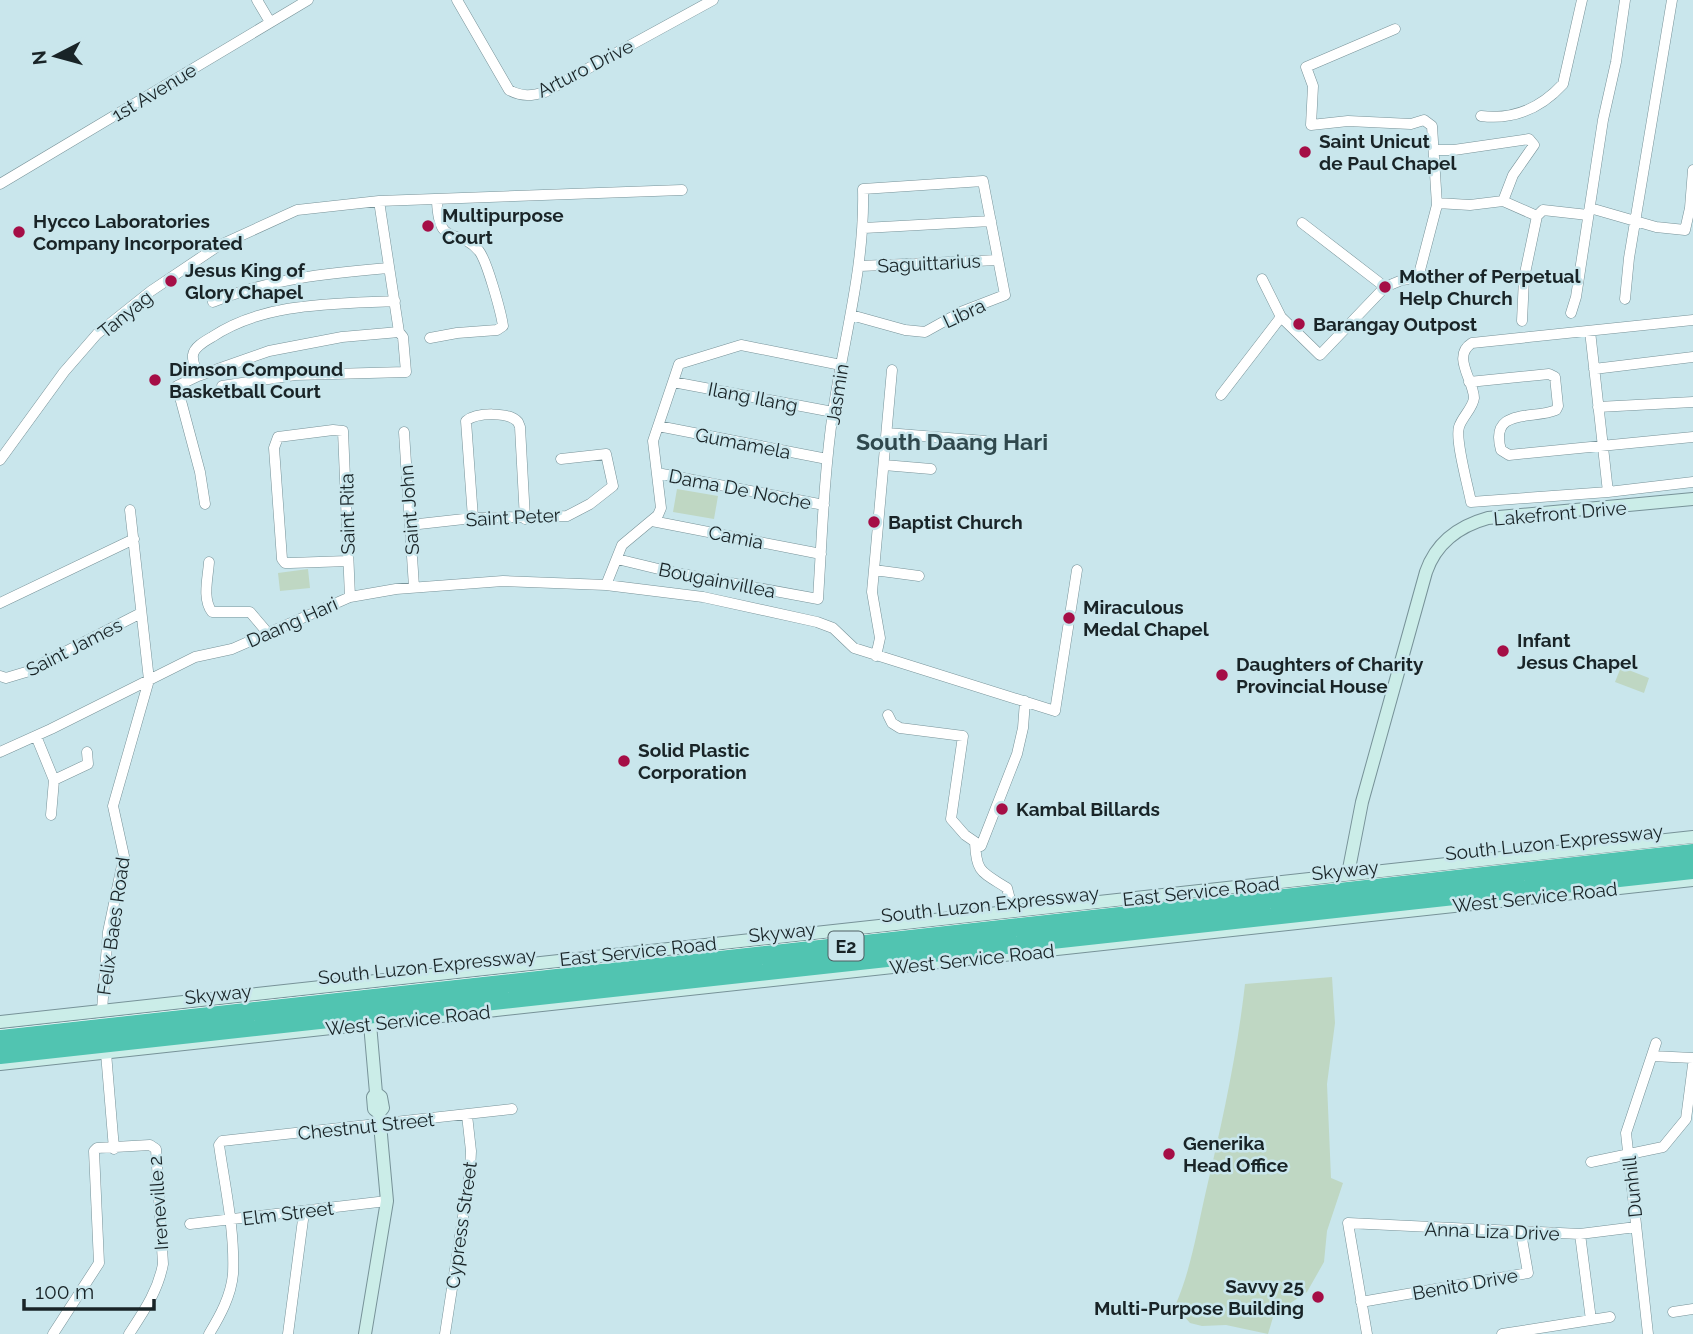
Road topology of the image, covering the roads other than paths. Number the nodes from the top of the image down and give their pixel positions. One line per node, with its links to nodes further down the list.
1 (257, 0): 8 (street)
2 (308, 0): 8 (street, 1st Avenue)
3 (457, 0): 4 (street, Arturo Drive)
4 (713, 0)
5 (1582, 0): 10 (street)
6 (1625, 0): 20 (street)
7 (1672, 0): 22 (street)
8 (270, 22): 14 (street, 1st Avenue)
9 (1395, 30): 11 (street)
10 (1481, 117)
11 (1434, 150): 18 (street); 19 (street)
12 (1693, 170): 26 (street)
13 (984, 180): 23 (street, Libra); 25 (street, Jasmin)
14 (0, 184)
15 (682, 190): 17 (street, Tanyag)
16 (375, 201): 17 (street, Tanyag); 29 (street); 61 (street, Tanyag)
17 (437, 201): 42 (street)
18 (1503, 201): 19 (street); 21 (street)
19 (1437, 203): 31 (street)
20 (1589, 212): 21 (street); 22 (street); 35 (street)
21 (1536, 216): 39 (street)
22 (1636, 220): 26 (street); 32 (street)
23 (991, 222): 25 (street); 27 (street, Libra)
24 (1302, 223): 31 (street)
25 (864, 228): 28 (street, Jasmin)
26 (1689, 230)
27 (998, 260): 28 (street, Saguittarius); 36 (street, Libra)
28 (860, 266): 36 (street, Jasmin)
29 (388, 268): 33 (street); 34 (street)
30 (1262, 279): 37 (street)
31 (1385, 287): 37 (street)
32 (1625, 299)
33 (395, 301): 41 (street); 47 (street)
34 (213, 302)
35 (1571, 313)
36 (851, 315): 44 (street, Jasmin)
37 (1281, 317): 51 (street)
38 (1693, 320): 40 (street)
39 (1522, 321)
40 (1590, 331): 45 (street); 49 (street)
41 (399, 332): 47 (street); 50 (street)
42 (430, 338)
43 (1693, 357): 45 (street)
44 (841, 365): 48 (street); 54 (street, Jasmin)
45 (1594, 369): 53 (street)
46 (892, 370): 57 (street)
47 (198, 376): 70 (street)
48 (673, 382): 54 (street, Ilang Ilang); 55 (street)
49 (1469, 382): 60 (street); 68 (street)
50 (222, 386)
51 (1221, 395)
52 (1693, 402): 53 (street)
53 (1598, 407): 60 (street)
54 (833, 412): 63 (street, Jasmin)
55 (658, 426): 63 (street, Gumamela); 66 (street)
56 (404, 432): 76 (street, Saint John)
57 (887, 433): 59 (street); 64 (street)
58 (1693, 437): 60 (street)
59 (985, 441)
60 (1603, 446): 68 (street)
61 (1, 455)
62 (561, 459): 74 (street, Saint Peter)
63 (827, 459): 71 (street, Jasmin)
64 (884, 465): 65 (street); 82 (street)
65 (931, 469)
66 (657, 472): 71 (street, Dama De Noche); 75 (street)
67 (1693, 482): 68 (street)
68 (1608, 492)
69 (1693, 499): 107 (main road, Lakefront Drive)
70 (205, 504)
71 (824, 505): 78 (street, Jasmin)
72 (130, 510): 77 (street)
73 (473, 518): 74 (street, Saint Peter); 74 (street); 76 (street, Saint Peter)
74 (525, 519)
75 (652, 521): 78 (street, Camia); 79 (street)
76 (410, 525): 86 (street, Saint John)
77 (134, 539): 89 (street); 90 (street)
78 (821, 554): 88 (street, Jasmin)
79 (617, 559): 85 (street); 88 (street, Bougainvillea)
80 (348, 561): 80 (street, Saint Rita); 87 (street, Saint Rita)
81 (209, 562): 91 (street)
82 (874, 570): 84 (street); 92 (street)
83 (1077, 570): 95 (street, Daang Hari)
84 (919, 576)
85 (606, 585): 86 (street, Daang Hari); 92 (street, Daang Hari)
86 (414, 587): 87 (street, Daang Hari)
87 (350, 597): 91 (street, Daang Hari)
88 (818, 599)
89 (0, 603)
90 (141, 613): 93 (street, Saint James); 94 (street)
91 (267, 632): 94 (street, Daang Hari)
92 (876, 656): 95 (street, Daang Hari)
93 (3, 677)
94 (149, 680): 97 (street, Daang Hari); 110 (street, Felix Baes Road)
95 (1025, 701): 103 (street)
96 (888, 715): 103 (street)
97 (36, 736): 98 (street, Daang Hari); 100 (street)
98 (0, 752)
99 (87, 752): 100 (street)
100 (54, 780): 101 (street)
101 (51, 815)
102 (1693, 837): 107 (main road, East Service Road)
103 (975, 842): 109 (street)
104 (1693, 851): 113 (highway, South Luzon Expressway / E2); 114 (highway, Skyway / E2)
105 (1693, 863): 116 (highway, Skyway / E2)
106 (1693, 870): 118 (highway, E2)
107 (1348, 874): 109 (main road, East Service Road)
108 (1693, 880): 112 (main road, West Service Road)
109 (1013, 911): 110 (main road, East Service Road)
110 (102, 1010): 111 (main road, East Service Road)
111 (0, 1022)
112 (370, 1024): 117 (main road, West Service Road); 125 (main road)
113 (0, 1033)
114 (0, 1039)
115 (1656, 1043): 119 (street, Dunhill)
116 (0, 1048)
117 (106, 1053): 121 (main road, West Service Road); 126 (street)
118 (0, 1055)
119 (1652, 1056): 120 (street); 127 (street, Dunhill)
120 (1693, 1058)
121 (0, 1064)
122 (1693, 1065): 127 (street)
123 (513, 1110): 124 (street, Chestnut Street)
124 (467, 1115): 125 (street, Chestnut Street); 146 (street, Cypress Street)
125 (380, 1119): 129 (main road); 131 (street, Chestnut Street)
126 (114, 1149): 141 (street, Ireneville 2); 142 (street, Ireneville 2)
127 (1629, 1154): 128 (street); 133 (street, Dunhill)
128 (1591, 1162)
129 (387, 1201): 130 (street, Elm Street); 145 (main road)
130 (304, 1212): 131 (street, Elm Street); 144 (street)
131 (230, 1220): 132 (street, Elm Street); 143 (street)
132 (190, 1224)
133 (1636, 1227): 135 (street, Anna Liza Drive); 149 (street, Dunhill)
134 (1521, 1233): 135 (street, Anna Liza Drive); 136 (street, Benito Drive); 136 (street, Anna Liza Drive)
135 (1580, 1234): 140 (street)
136 (1361, 1302): 147 (street)
137 (1693, 1309): 138 (street)
138 (1673, 1312)
139 (1610, 1317): 140 (street)
140 (1591, 1320): 148 (street)
141 (53, 1334)
142 (129, 1334)
143 (209, 1334)
144 (288, 1334)
145 (365, 1334)
146 (445, 1334)
147 (1367, 1334)
148 (1503, 1334)
149 (1648, 1334)

